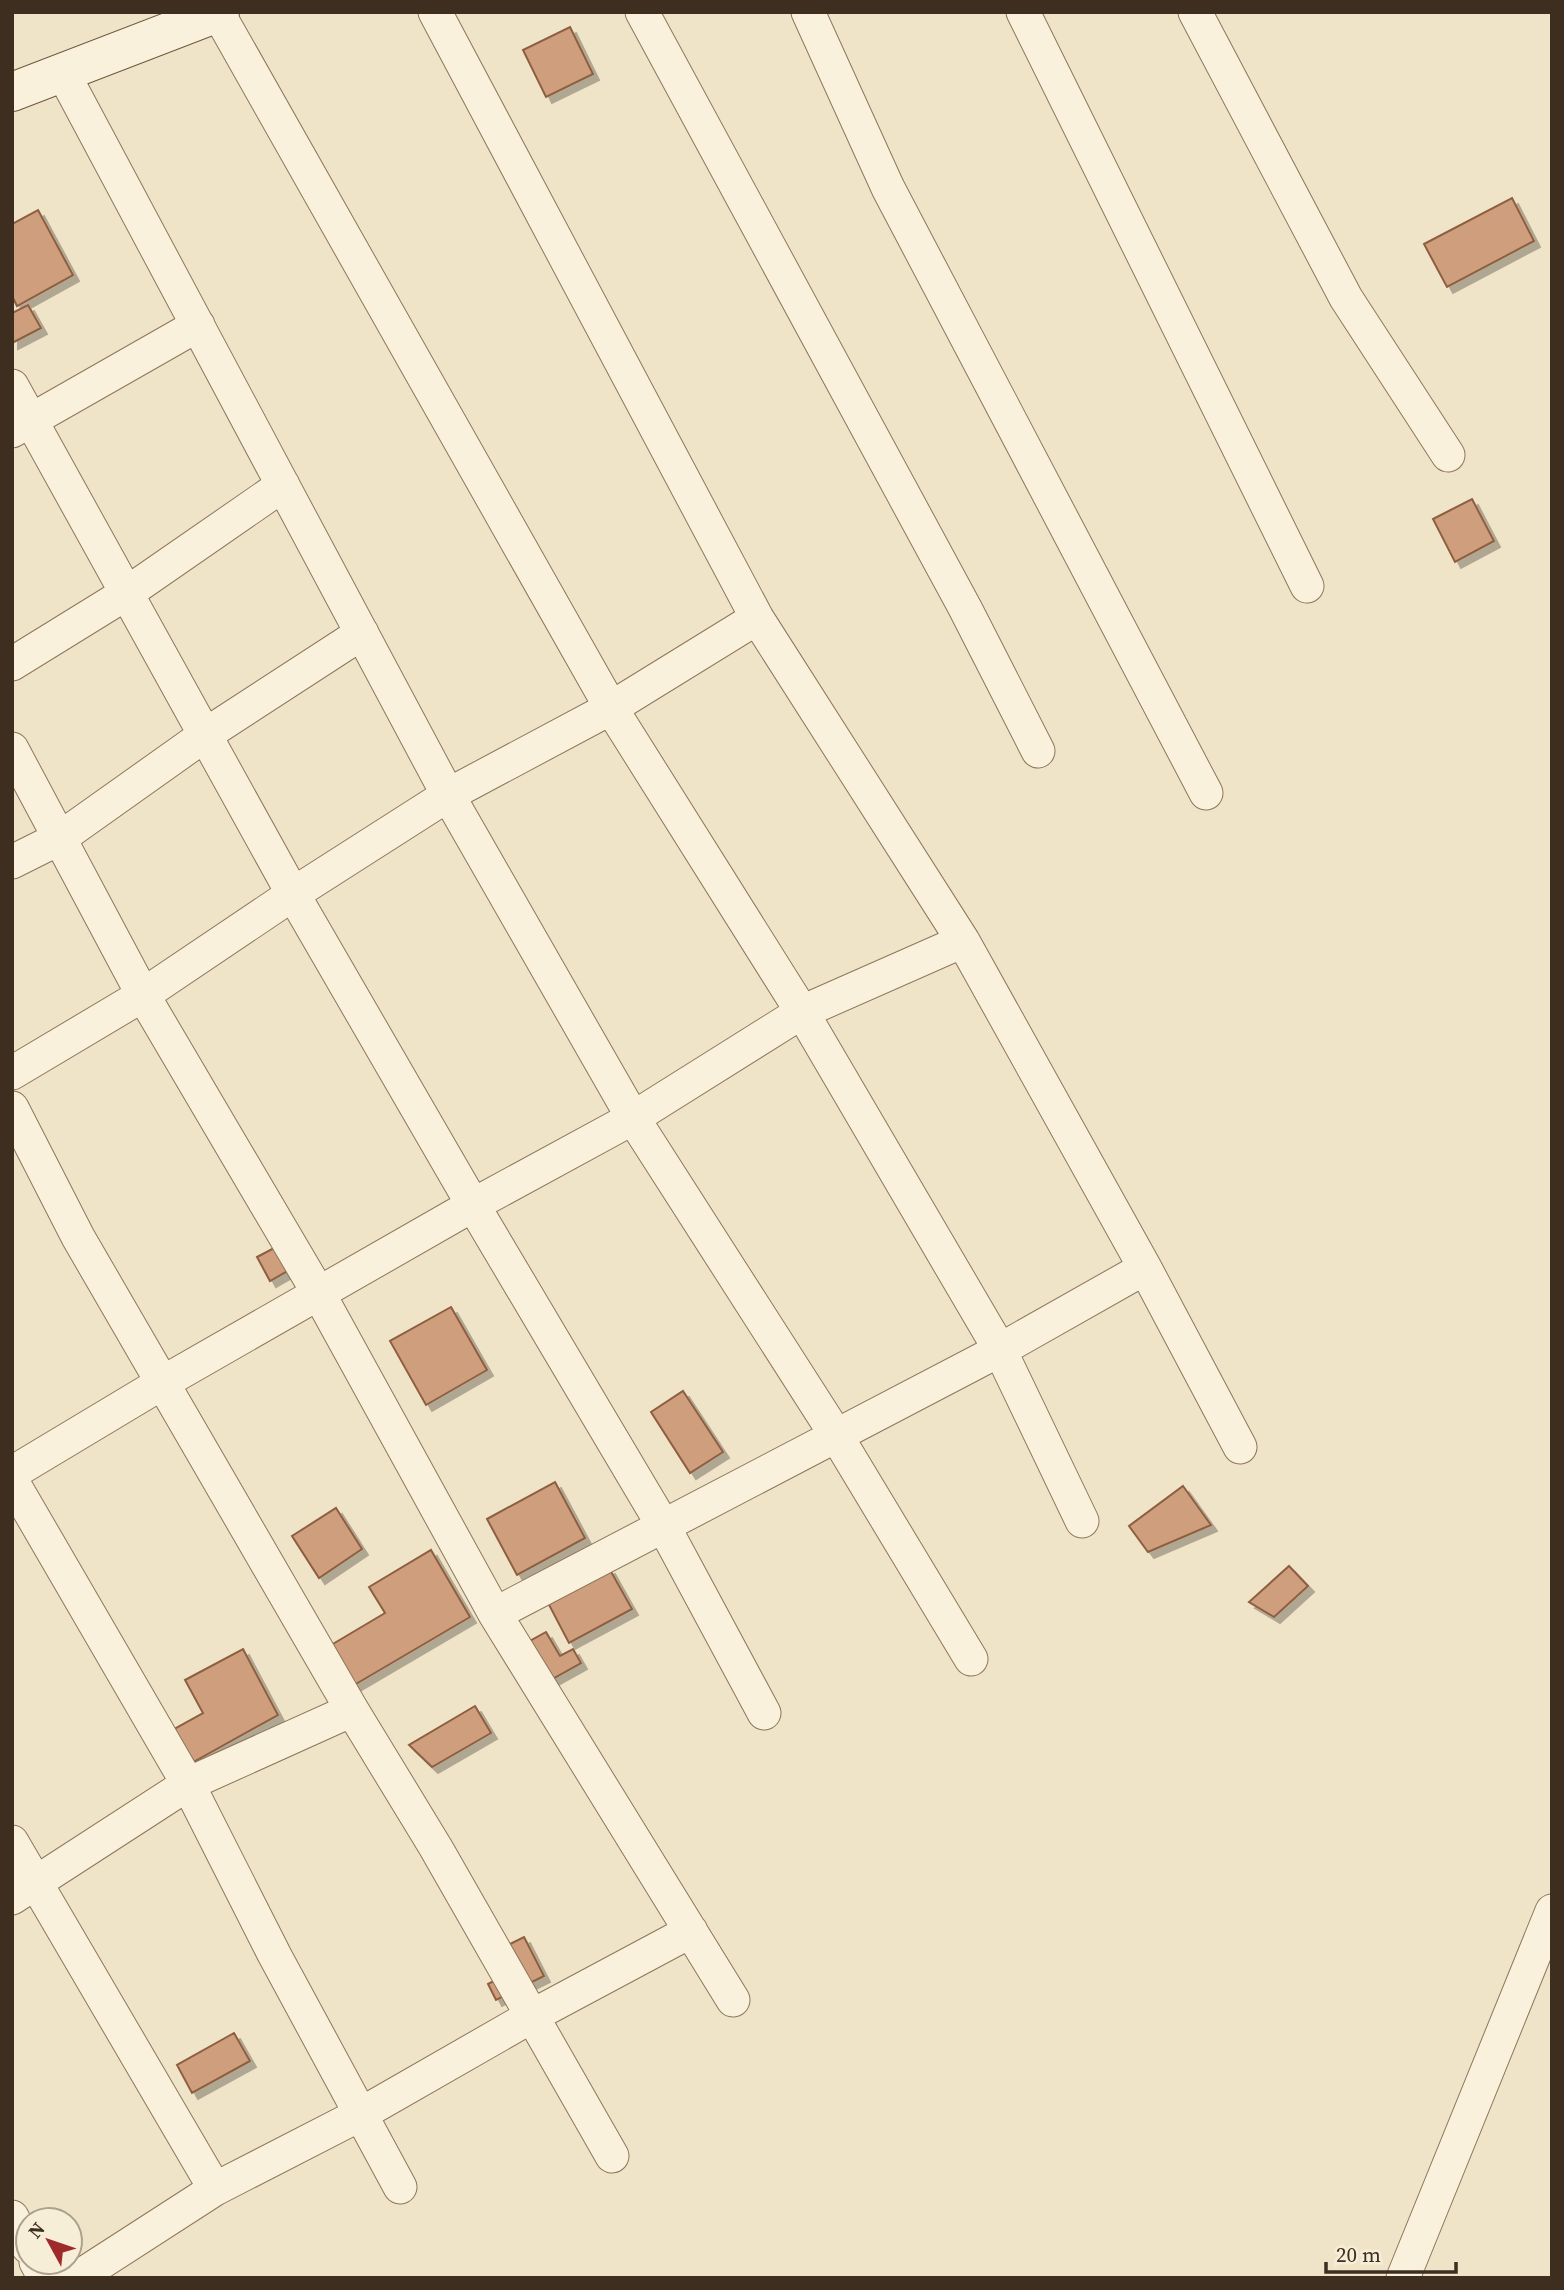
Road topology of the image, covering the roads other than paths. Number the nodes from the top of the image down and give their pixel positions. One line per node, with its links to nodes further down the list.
1 (435, 12): 16 (street)
2 (642, 12): 22 (street)
3 (808, 12): 23 (street)
4 (1023, 12): 14 (street)
5 (219, 13): 7 (main road); 19 (street)
6 (1205, 16): 12 (street)
7 (63, 73): 8 (main road); 9 (street)
8 (12, 92)
9 (198, 325): 11 (street); 13 (street)
10 (12, 386): 11 (street)
11 (21, 425): 15 (street)
12 (1448, 455)
13 (283, 485): 15 (street); 17 (street)
14 (1307, 586)
15 (127, 593): 18 (street); 20 (street)
16 (757, 618): 19 (street); 28 (street)
17 (362, 633): 20 (street); 24 (street)
18 (12, 664)
19 (611, 708): 24 (street); 30 (street)
20 (205, 735): 25 (street); 27 (street)
21 (12, 748): 25 (street)
22 (1038, 751)
23 (1206, 793)
24 (448, 795): 27 (street); 33 (street)
25 (60, 838): 26 (street); 29 (street)
26 (12, 862)
27 (293, 894): 29 (street); 34 (street)
28 (963, 941): 30 (street); 35 (street)
29 (143, 995): 31 (street); 36 (street)
30 (802, 1012): 33 (street); 37 (street)
31 (12, 1073)
32 (12, 1108): 38 (street)
33 (633, 1118): 34 (street); 39 (street)
34 (473, 1205): 36 (street); 44 (street)
35 (1144, 1268): 37 (street); 40 (street)
36 (319, 1294): 38 (street); 45 (street)
37 (1000, 1350): 39 (street); 43 (street)
38 (162, 1383): 41 (street); 47 (street)
39 (836, 1434): 44 (street); 46 (street)
40 (1240, 1447)
41 (12, 1473)
42 (12, 1481): 49 (street)
43 (1082, 1521)
44 (664, 1527): 45 (street); 48 (street)
45 (495, 1614): 53 (street)
46 (971, 1659)
47 (352, 1710): 49 (street); 55 (street)
48 (764, 1713)
49 (188, 1784): 51 (street); 56 (street)
50 (12, 1842): 51 (street)
51 (24, 1890): 59 (street)
52 (1552, 1911): 61 (street)
53 (691, 1931): 54 (street); 55 (street)
54 (733, 2000)
55 (532, 2017): 56 (street); 57 (street)
56 (360, 2114): 58 (street); 59 (street)
57 (612, 2156)
58 (400, 2187)
59 (215, 2189): 60 (street)
60 (78, 2278)
61 (1404, 2278)

